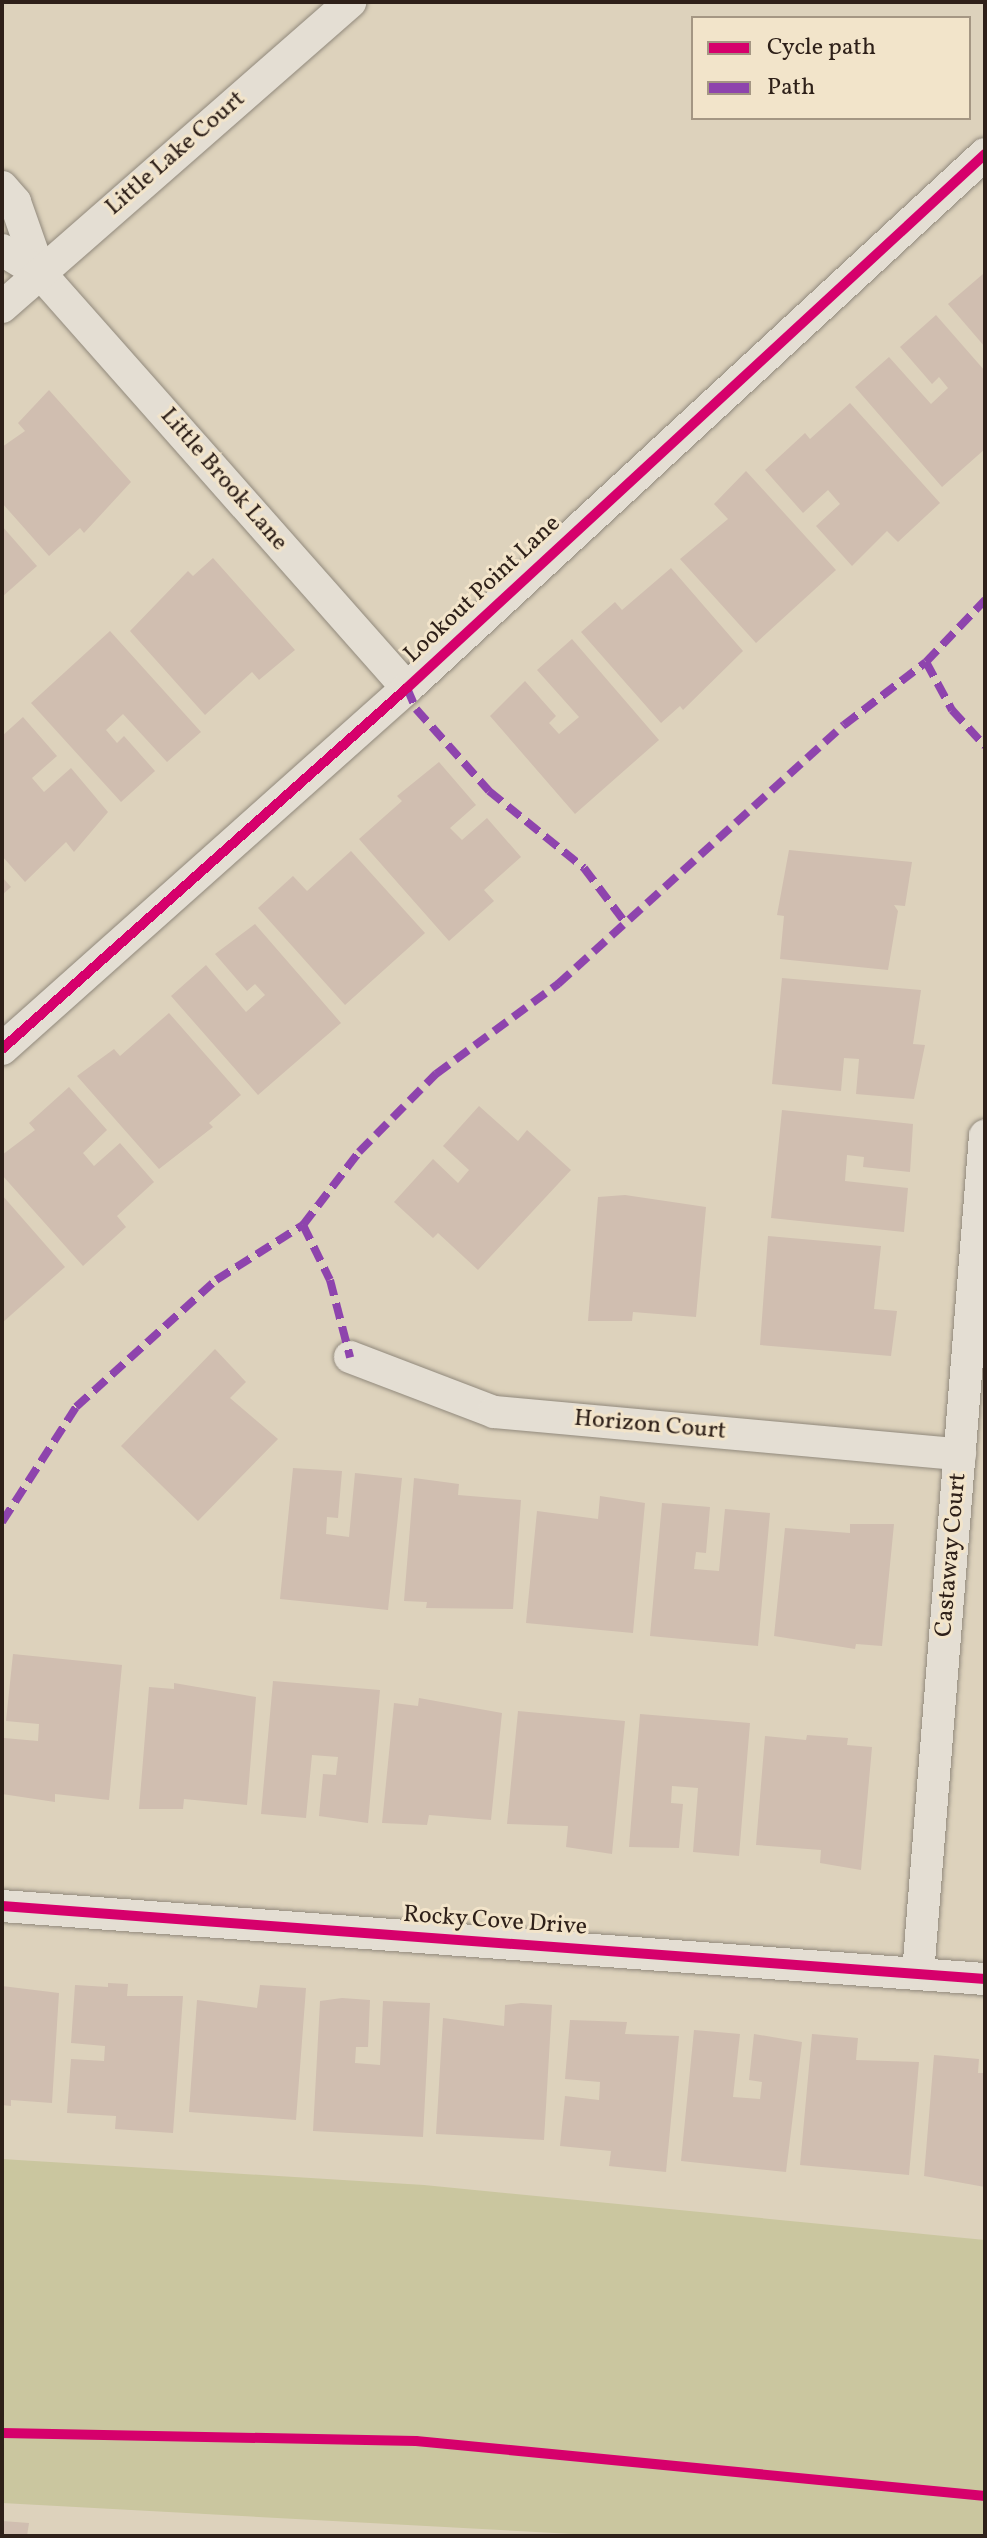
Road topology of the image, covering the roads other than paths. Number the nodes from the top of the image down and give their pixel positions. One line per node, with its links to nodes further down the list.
1 (350, 2): 5 (street, Little Lake Court)
2 (985, 154): 7 (street, Lookout Point Lane)
3 (2, 187): 5 (street, Little Brook Lane)
4 (2, 250): 5 (street, Little Brook Lane)
5 (40, 273): 6 (street, Little Lake Court); 7 (street, Little Brook Lane)
6 (2, 307)
7 (407, 688): 8 (street, Lookout Point Lane)
8 (2, 1049)
9 (985, 1136): 11 (street, Castaway Court)
10 (350, 1357): 11 (street, Horizon Court)
11 (960, 1454): 13 (street, Castaway Court)
12 (2, 1906): 13 (street, Rocky Cove Drive)
13 (918, 1974): 14 (street, Rocky Cove Drive)
14 (985, 1979)

